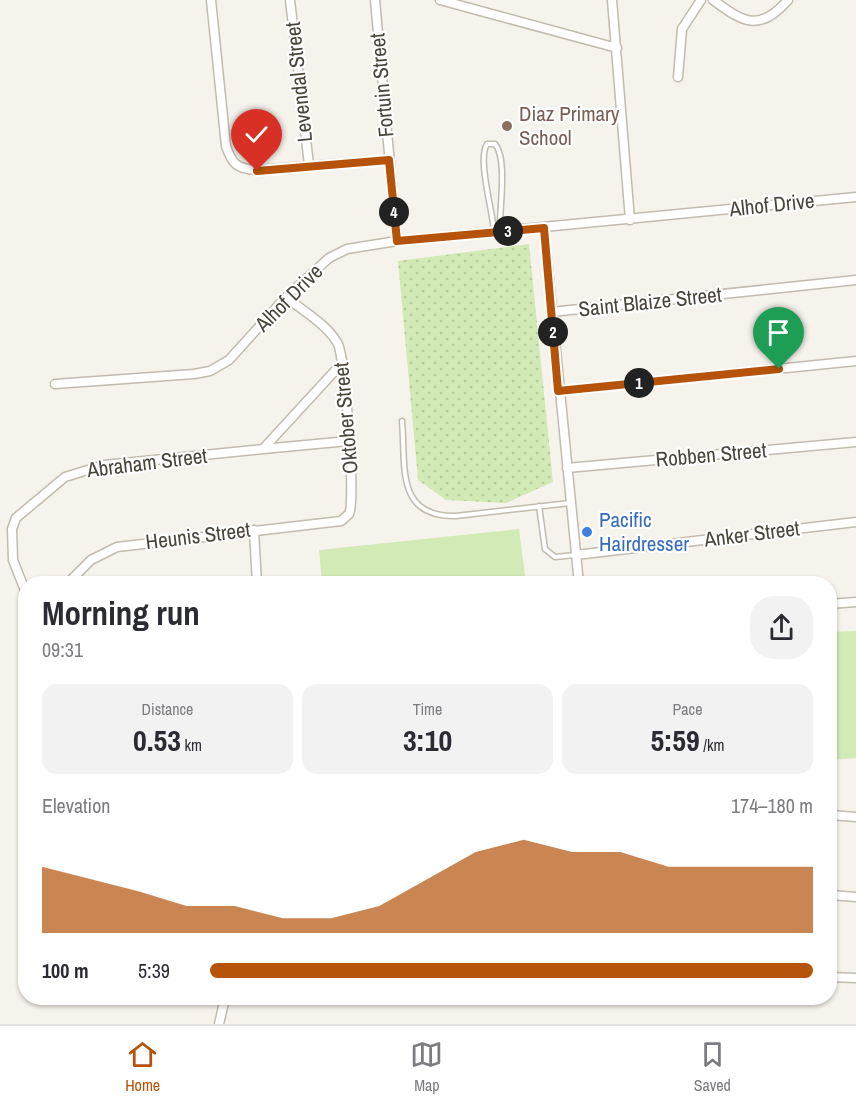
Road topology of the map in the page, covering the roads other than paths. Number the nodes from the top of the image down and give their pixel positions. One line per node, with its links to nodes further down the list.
1 (212, 0): 12 (street)
2 (290, 0): 12 (street, Levendal Street)
3 (375, 0): 11 (street, Fortuin Street)
4 (440, 0): 9 (street)
5 (612, 0): 9 (street)
6 (701, 0): 10 (street)
7 (713, 0): 8 (street)
8 (788, 0)
9 (617, 48): 14 (street)
10 (678, 77)
11 (389, 160): 12 (street); 17 (street, Fortuin Street)
12 (309, 165)
13 (856, 197): 14 (street, Alhof Drive)
14 (630, 220): 15 (street, Alhof Drive)
15 (544, 228): 16 (street, Alhof Drive); 20 (street)
16 (497, 232): 16 (lane); 17 (street, Alhof Drive)
17 (397, 241): 19 (street, Alhof Drive)
18 (856, 280): 20 (street, Saint Blaize Street)
19 (286, 297): 22 (street, Oktober Street); 23 (street, Alhof Drive)
20 (551, 312): 24 (street)
21 (856, 361): 24 (street)
22 (343, 362): 26 (street, Oktober Street); 28 (street)
23 (55, 384)
24 (558, 391): 29 (street)
25 (402, 422): 31 (lane)
26 (348, 441): 28 (street, Abraham Street); 32 (street, Oktober Street)
27 (856, 442): 29 (street, Robben Street)
28 (263, 449): 36 (street, Abraham Street)
29 (567, 468): 30 (street)
30 (570, 503): 31 (lane); 35 (street)
31 (538, 506): 35 (lane)
32 (341, 521): 34 (street, Heunis Street)
33 (856, 522): 35 (street, Anker Street)
34 (254, 530): 37 (street, Heunis Street); 38 (street)
35 (576, 555): 39 (street)
36 (19, 576)
37 (76, 576)
38 (257, 576)
39 (578, 576)
40 (856, 602): 41 (street)
41 (837, 603)
42 (837, 816): 43 (street)
43 (856, 817)
44 (837, 896): 45 (street)
45 (856, 897)
46 (837, 977): 47 (street)
47 (856, 978)
48 (223, 1005): 49 (street)
49 (219, 1024)

